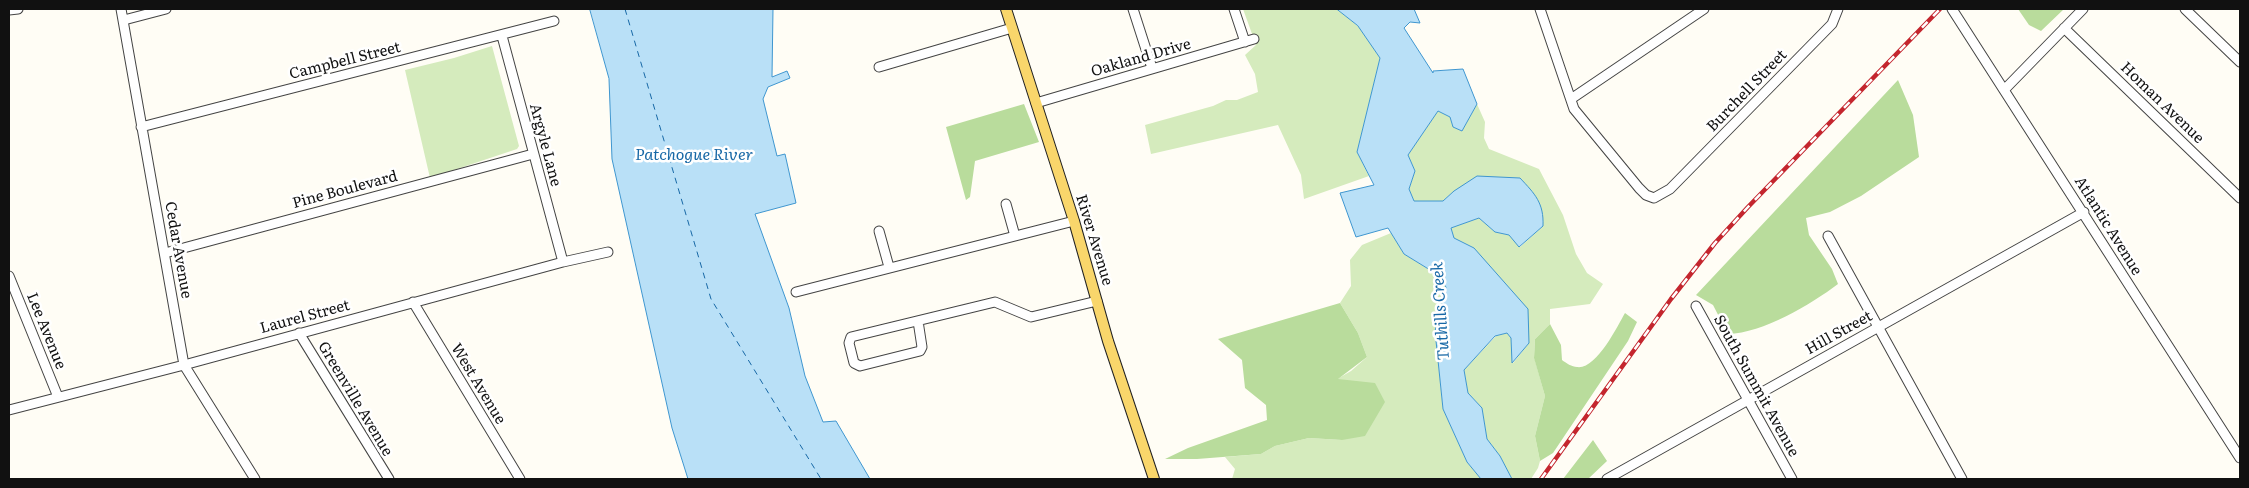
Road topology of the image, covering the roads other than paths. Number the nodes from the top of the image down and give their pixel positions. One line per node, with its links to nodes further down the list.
1 (18, 9): 13 (street)
2 (121, 9): 14 (street, Cedar Avenue)
3 (166, 9): 14 (street)
4 (1006, 9): 16 (main road, River Avenue)
5 (1133, 9): 21 (street)
6 (1234, 9): 21 (street, Oakland Drive)
7 (1540, 9): 23 (street)
8 (1704, 9): 23 (street)
9 (1838, 9): 23 (street, Burchell Street)
10 (1952, 9): 22 (street, Atlantic Avenue)
11 (2083, 9): 17 (street)
12 (2185, 9): 19 (street)
13 (9, 10)
14 (124, 20): 25 (street, Cedar Avenue)
15 (554, 21): 18 (street, Campbell Street)
16 (1012, 28): 20 (street); 24 (main road, River Avenue)
17 (2064, 28): 22 (street); 27 (street, Homan Avenue)
18 (502, 36): 25 (street, Campbell Street); 26 (street, Argyle Lane)
19 (2240, 62)
20 (879, 67)
21 (1152, 68): 24 (street, Oakland Drive)
22 (2005, 89): 29 (street, Atlantic Avenue)
23 (1571, 98)
24 (1036, 103): 30 (main road, River Avenue)
25 (141, 127): 35 (street, Cedar Avenue)
26 (533, 154): 35 (street, Pine Boulevard); 36 (street, Argyle Lane)
27 (2240, 198)
28 (1006, 204): 32 (street)
29 (2084, 212): 44 (street, Hill Street); 50 (street, Atlantic Avenue)
30 (1074, 221): 32 (street); 40 (main road, River Avenue)
31 (879, 231): 37 (street)
32 (1015, 236): 37 (street)
33 (1828, 236): 44 (street)
34 (608, 252): 36 (street, Laurel Street)
35 (165, 253): 46 (street, Cedar Avenue)
36 (563, 262): 41 (street, Laurel Street)
37 (889, 268): 39 (street)
38 (9, 276): 47 (street, Lee Avenue)
39 (796, 292)
40 (1097, 301): 43 (street); 54 (main road, River Avenue)
41 (413, 302): 45 (street, Laurel Street); 53 (street, West Avenue)
42 (1696, 306): 48 (street, South Summit Avenue)
43 (918, 321): 43 (street)
44 (1877, 328): 48 (street, Hill Street); 57 (street)
45 (299, 332): 46 (street, Laurel Street); 52 (street, Greenville Avenue)
46 (184, 365): 47 (street, Laurel Street); 51 (street, Cedar Avenue)
47 (58, 397): 49 (street, Laurel Street)
48 (1748, 399): 55 (street, Hill Street); 56 (street, South Summit Avenue)
49 (9, 410)
50 (2240, 458)
51 (255, 479)
52 (389, 479)
53 (520, 479)
54 (1154, 479)
55 (1607, 479)
56 (1792, 479)
57 (1962, 479)

